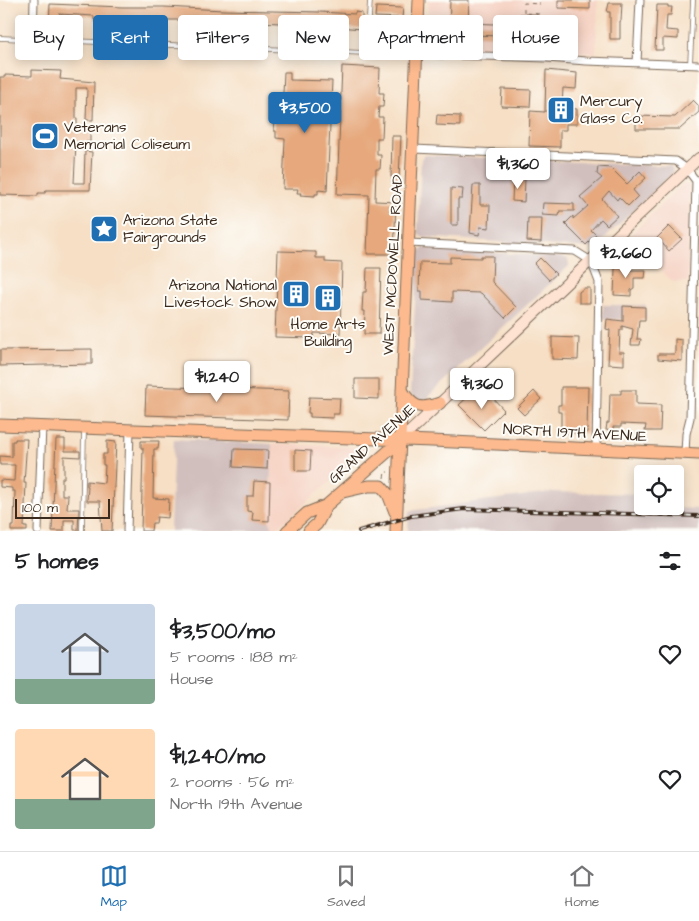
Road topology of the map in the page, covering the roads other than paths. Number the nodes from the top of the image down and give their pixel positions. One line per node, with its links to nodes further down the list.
1 (34, 0): 6 (street)
2 (370, 0): 7 (lane)
3 (419, 0): 8 (main road, WEST MCDOWELL ROAD)
4 (640, 0): 15 (street)
5 (693, 0): 16 (lane)
6 (34, 15)
7 (369, 15)
8 (418, 15)
9 (0, 38): 10 (lane)
10 (15, 38)
11 (83, 41): 12 (lane)
12 (359, 53)
13 (483, 56): 15 (street)
14 (417, 60): 18 (main road, WEST MCDOWELL ROAD)
15 (638, 63): 16 (street)
16 (690, 65): 17 (street)
17 (699, 66)
18 (414, 149): 20 (street); 21 (main road, WEST MCDOWELL ROAD)
19 (699, 158): 20 (main road, GRAND AVENUE)
20 (687, 169): 22 (main road, GRAND AVENUE); 31 (street)
21 (409, 243): 22 (street); 23 (main road, WEST MCDOWELL ROAD)
22 (591, 261): 24 (main road, GRAND AVENUE); 30 (street)
23 (402, 390): 24 (main road); 29 (main road, WEST MCDOWELL ROAD)
24 (440, 403): 29 (main road, GRAND AVENUE)
25 (0, 425): 26 (main road, NORTH 19TH AVENUE)
26 (42, 426): 27 (main road, NORTH 19TH AVENUE); 36 (street)
27 (84, 428): 28 (main road, NORTH 19TH AVENUE); 37 (lane)
28 (130, 430): 29 (main road, NORTH 19TH AVENUE); 38 (street)
29 (401, 440): 30 (main road, NORTH 19TH AVENUE); 33 (main road, GRAND AVENUE); 35 (main road, WEST MCDOWELL ROAD)
30 (596, 450): 31 (main road, NORTH 19TH AVENUE)
31 (685, 453): 32 (main road, NORTH 19TH AVENUE)
32 (699, 454)
33 (342, 492): 34 (main road, GRAND AVENUE); 35 (main road)
34 (327, 505): 39 (main road, GRAND AVENUE); 40 (main road, GRAND AVENUE)
35 (397, 525)
36 (38, 531)
37 (82, 531)
38 (127, 531)
39 (287, 531)
40 (309, 531)

